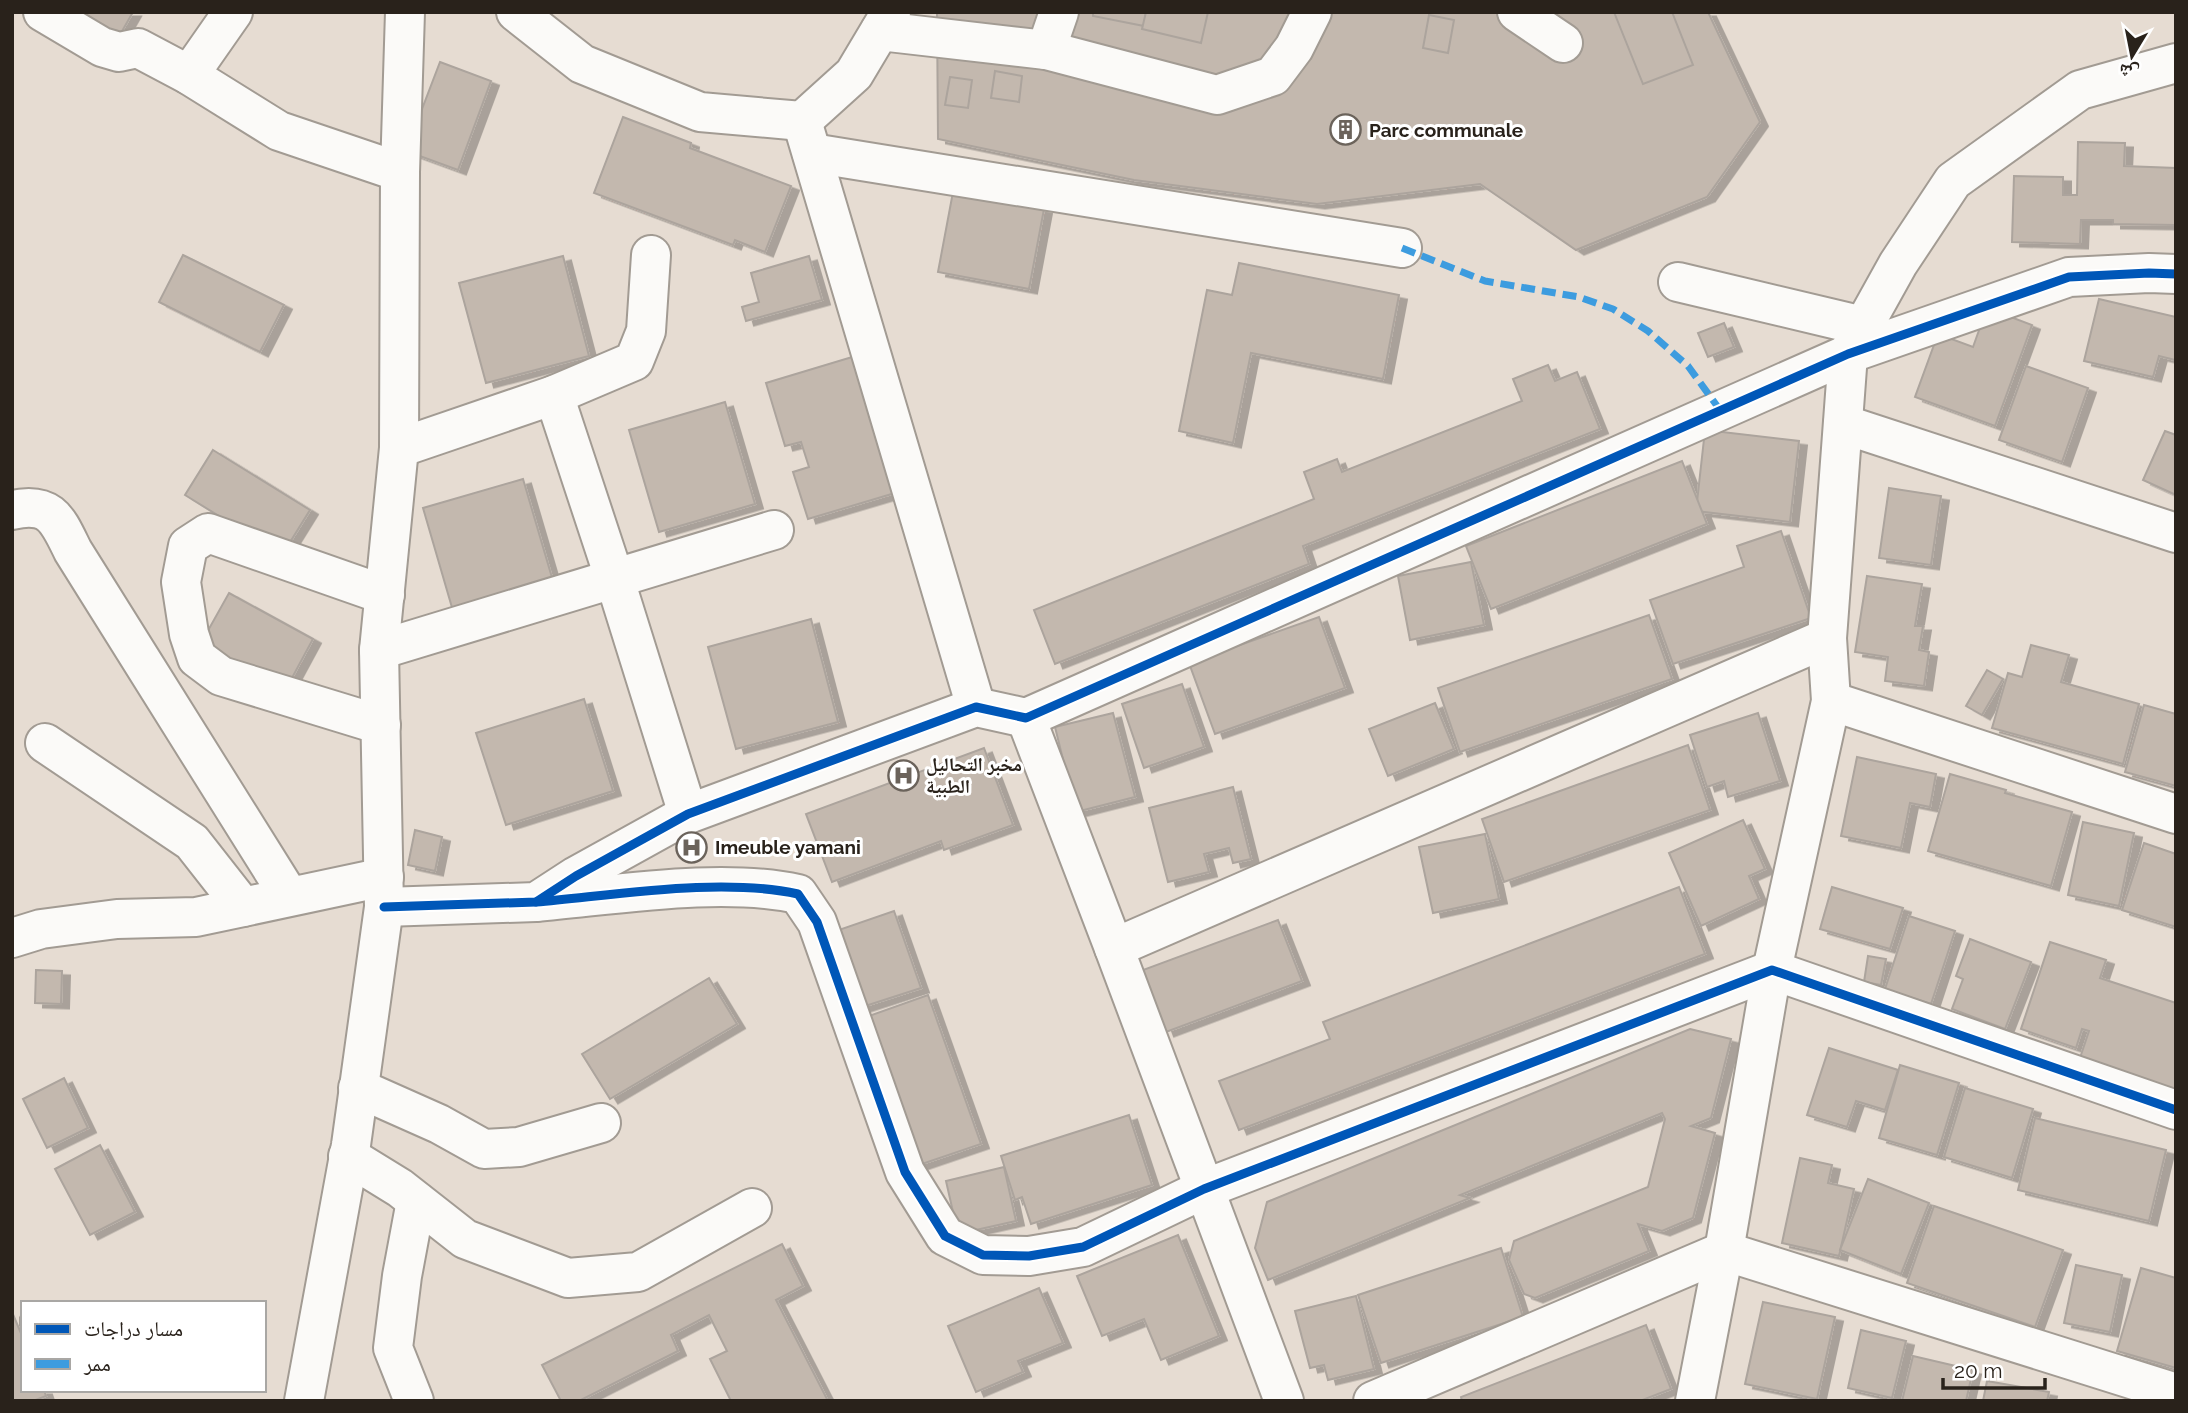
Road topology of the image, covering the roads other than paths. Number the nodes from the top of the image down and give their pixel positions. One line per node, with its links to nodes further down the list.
1 (43, 12): 12 (street)
2 (233, 12): 12 (street)
3 (405, 12): 14 (street)
4 (516, 12): 13 (street)
5 (1059, 12): 10 (street)
6 (1312, 12): 10 (street)
7 (1517, 12): 9 (street)
8 (886, 22): 10 (street); 13 (street)
9 (1563, 43)
10 (1046, 50)
11 (2176, 63): 19 (street)
12 (189, 75): 14 (street)
13 (807, 137): 15 (street); 31 (street)
14 (400, 172): 22 (street)
15 (1402, 248)
16 (651, 255): 20 (street)
17 (2176, 274): 19 (street)
18 (1678, 282): 19 (street)
19 (1855, 340): 21 (street); 32 (street)
20 (554, 395): 22 (street); 26 (street)
21 (1843, 424): 25 (street); 28 (street)
22 (399, 448): 27 (street)
23 (12, 510): 38 (street)
24 (774, 530): 26 (street)
25 (2176, 533)
26 (614, 577): 29 (street); 35 (street)
27 (385, 595): 29 (street); 33 (street)
28 (1827, 638): 30 (street); 42 (street)
29 (379, 650): 33 (street)
30 (1830, 701): 36 (street); 43 (street)
31 (976, 707): 32 (street); 35 (street)
32 (1026, 718): 42 (street)
33 (381, 724): 37 (street)
34 (45, 744): 40 (street)
35 (688, 814): 39 (street)
36 (2176, 814)
37 (384, 892): 38 (street); 39 (street); 44 (street)
38 (289, 896): 40 (street)
39 (536, 902): 48 (street)
40 (243, 906): 41 (street)
41 (12, 939)
42 (1114, 948): 48 (street)
43 (1772, 970): 45 (street); 48 (street); 51 (street)
44 (358, 1088): 46 (street); 47 (street)
45 (2176, 1110)
46 (601, 1123)
47 (348, 1156): 49 (street); 53 (street)
48 (1204, 1189): 55 (street)
49 (416, 1201): 50 (street); 54 (street)
50 (752, 1208)
51 (1724, 1251): 52 (street); 56 (street); 57 (street)
52 (2176, 1393)
53 (304, 1401)
54 (414, 1401)
55 (1283, 1401)
56 (1373, 1401)
57 (1695, 1401)

